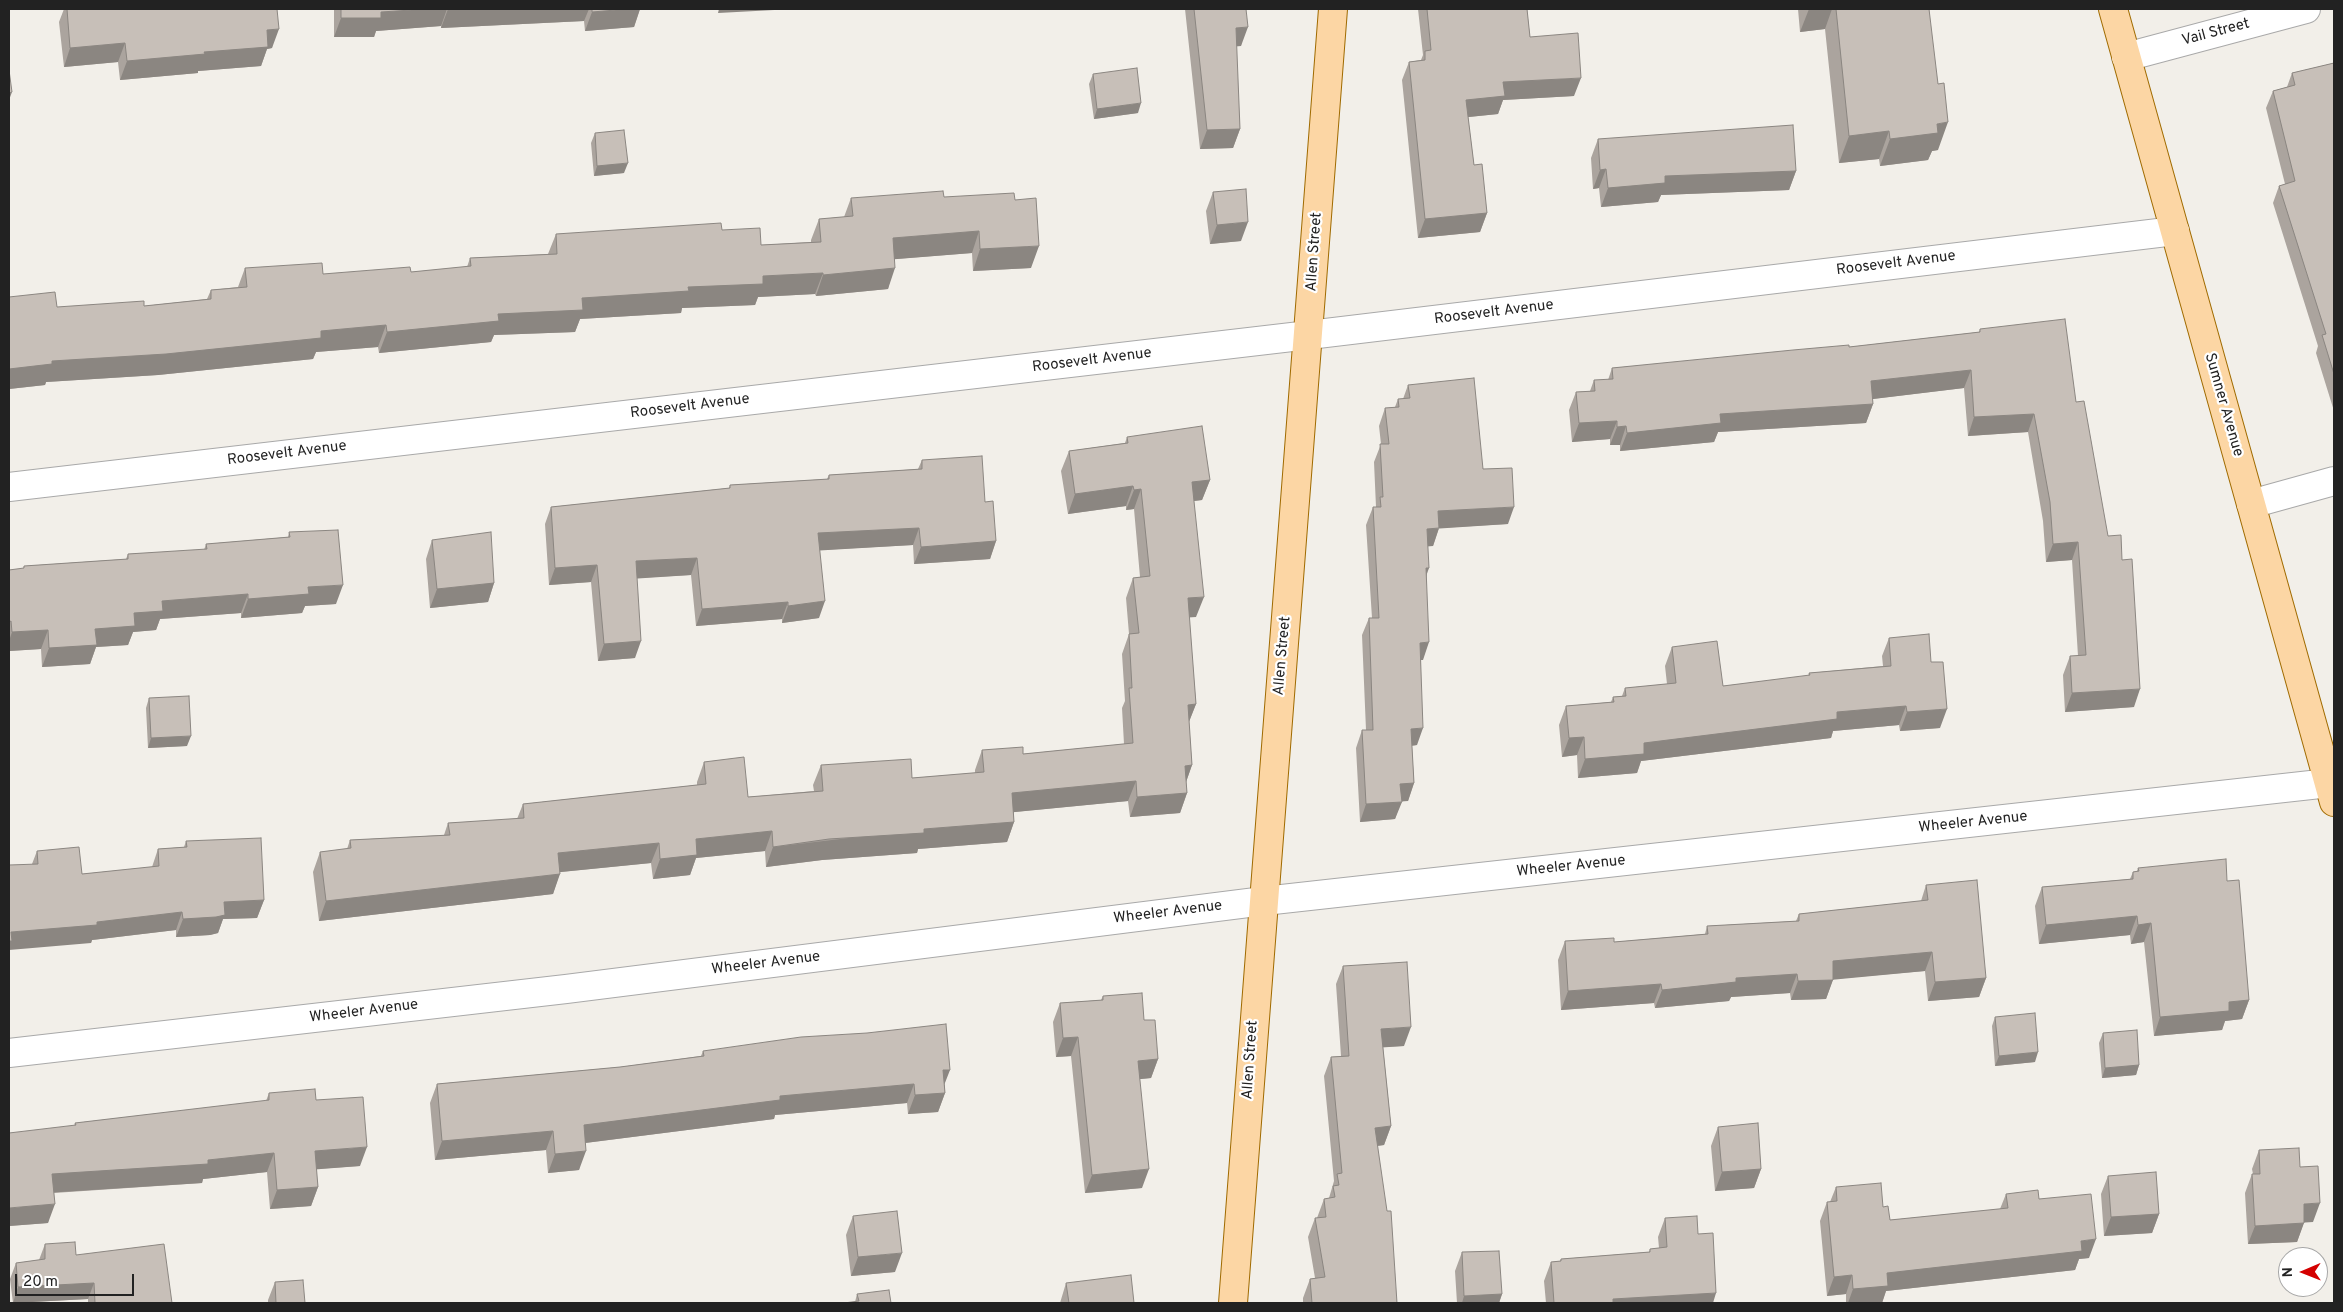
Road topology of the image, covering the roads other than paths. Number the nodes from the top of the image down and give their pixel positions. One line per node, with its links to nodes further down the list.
1 (1333, 9): 6 (main road, Allen Street)
2 (2113, 9): 4 (main road, Sumner Avenue)
3 (2306, 9): 4 (street, Vail Street)
4 (2126, 57): 5 (main road, Sumner Avenue)
5 (2174, 231): 6 (street, Roosevelt Avenue); 9 (main road, Sumner Avenue)
6 (1309, 335): 8 (street, Roosevelt Avenue); 11 (main road, Allen Street)
7 (2334, 481): 9 (street)
8 (9, 486)
9 (2251, 504): 10 (main road, Sumner Avenue)
10 (2332, 792): 11 (street, Wheeler Avenue)
11 (1264, 902): 12 (street, Wheeler Avenue); 13 (main road, Allen Street)
12 (9, 1054)
13 (1233, 1303)

